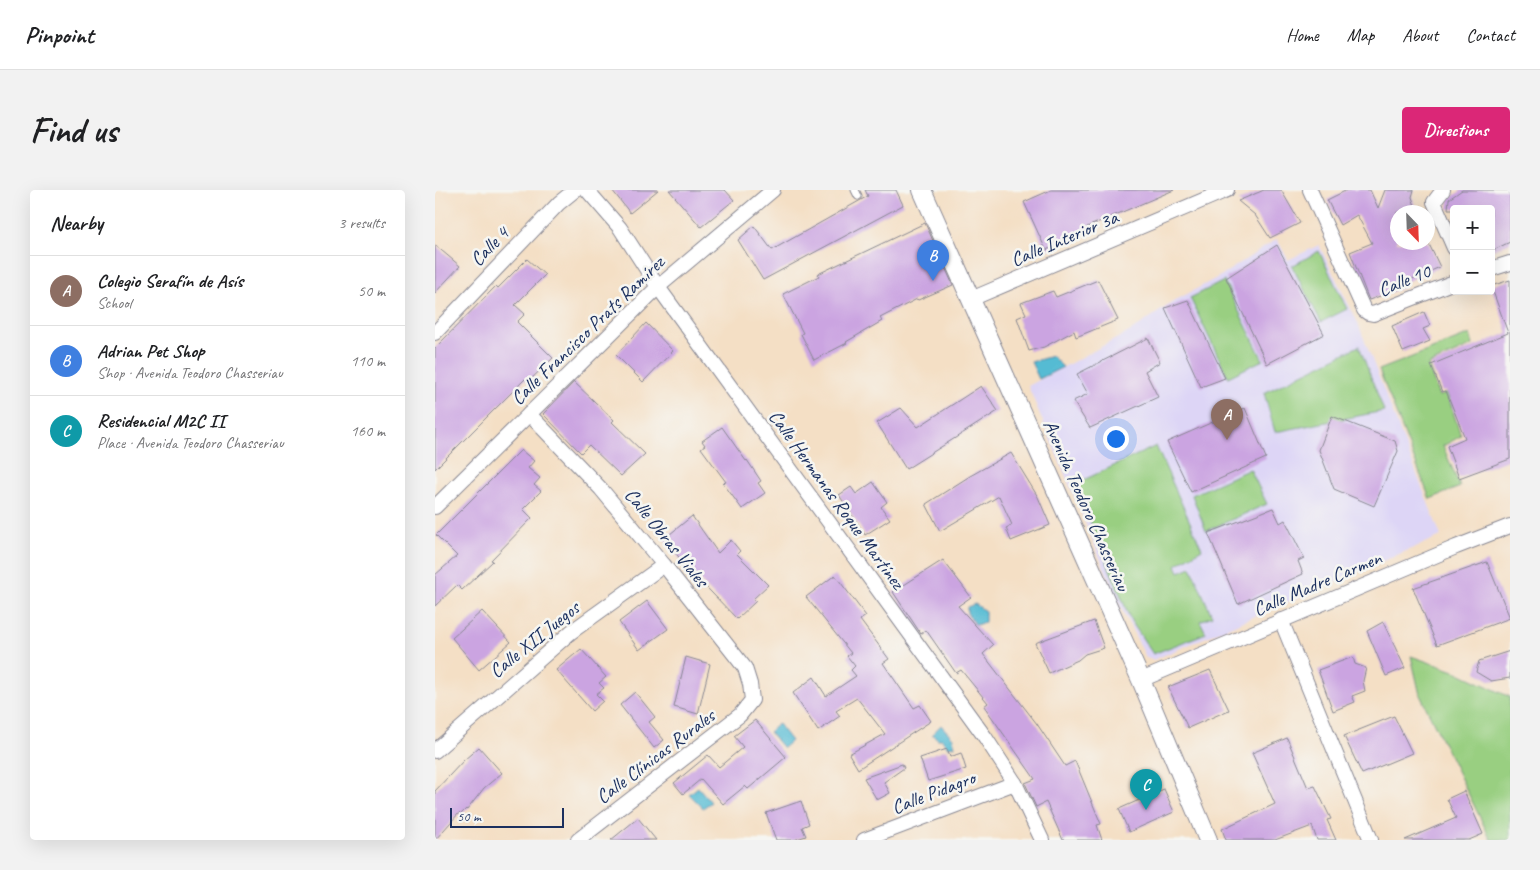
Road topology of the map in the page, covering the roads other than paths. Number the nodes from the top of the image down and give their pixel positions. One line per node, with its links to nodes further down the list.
1 (575, 190): 14 (street, Calle 4)
2 (587, 190): 12 (street, Calle Hermanas Roque Martínez)
3 (773, 190): 12 (street, Calle Francisco Prats Ramírez)
4 (922, 190): 13 (street, Avenida Teodoro Chasseriau)
5 (1227, 190): 13 (street, Calle Interior 3a)
6 (1310, 190): 11 (street, Calle 10)
7 (1443, 190): 8 (street)
8 (1450, 239)
9 (1510, 263): 10 (street)
10 (1495, 268)
11 (1450, 284)
12 (658, 287): 15 (street, Calle Francisco Prats Ramírez); 23 (street, Calle Hermanas Roque Martínez)
13 (971, 299): 20 (street, Avenida Teodoro Chasseriau)
14 (435, 333)
15 (529, 414): 16 (street, Calle Francisco Prats Ramírez); 18 (street, Calle Obras Viales)
16 (435, 507)
17 (1510, 526): 19 (street, Calle Madre Carmen)
18 (664, 565): 21 (street, Calle Obras Viales); 22 (street, Calle XII Juegos)
19 (1281, 620): 20 (street, Calle Madre Carmen); 28 (street)
20 (1141, 680): 27 (street, Avenida Teodoro Chasseriau)
21 (752, 700): 24 (street, Calle Clínicas Rurales)
22 (435, 751)
23 (1015, 783): 25 (street, Calle Pidagro); 26 (street, Calle Hermanas Roque Martínez)
24 (578, 840)
25 (864, 840)
26 (1042, 840)
27 (1207, 840)
28 (1371, 840)

